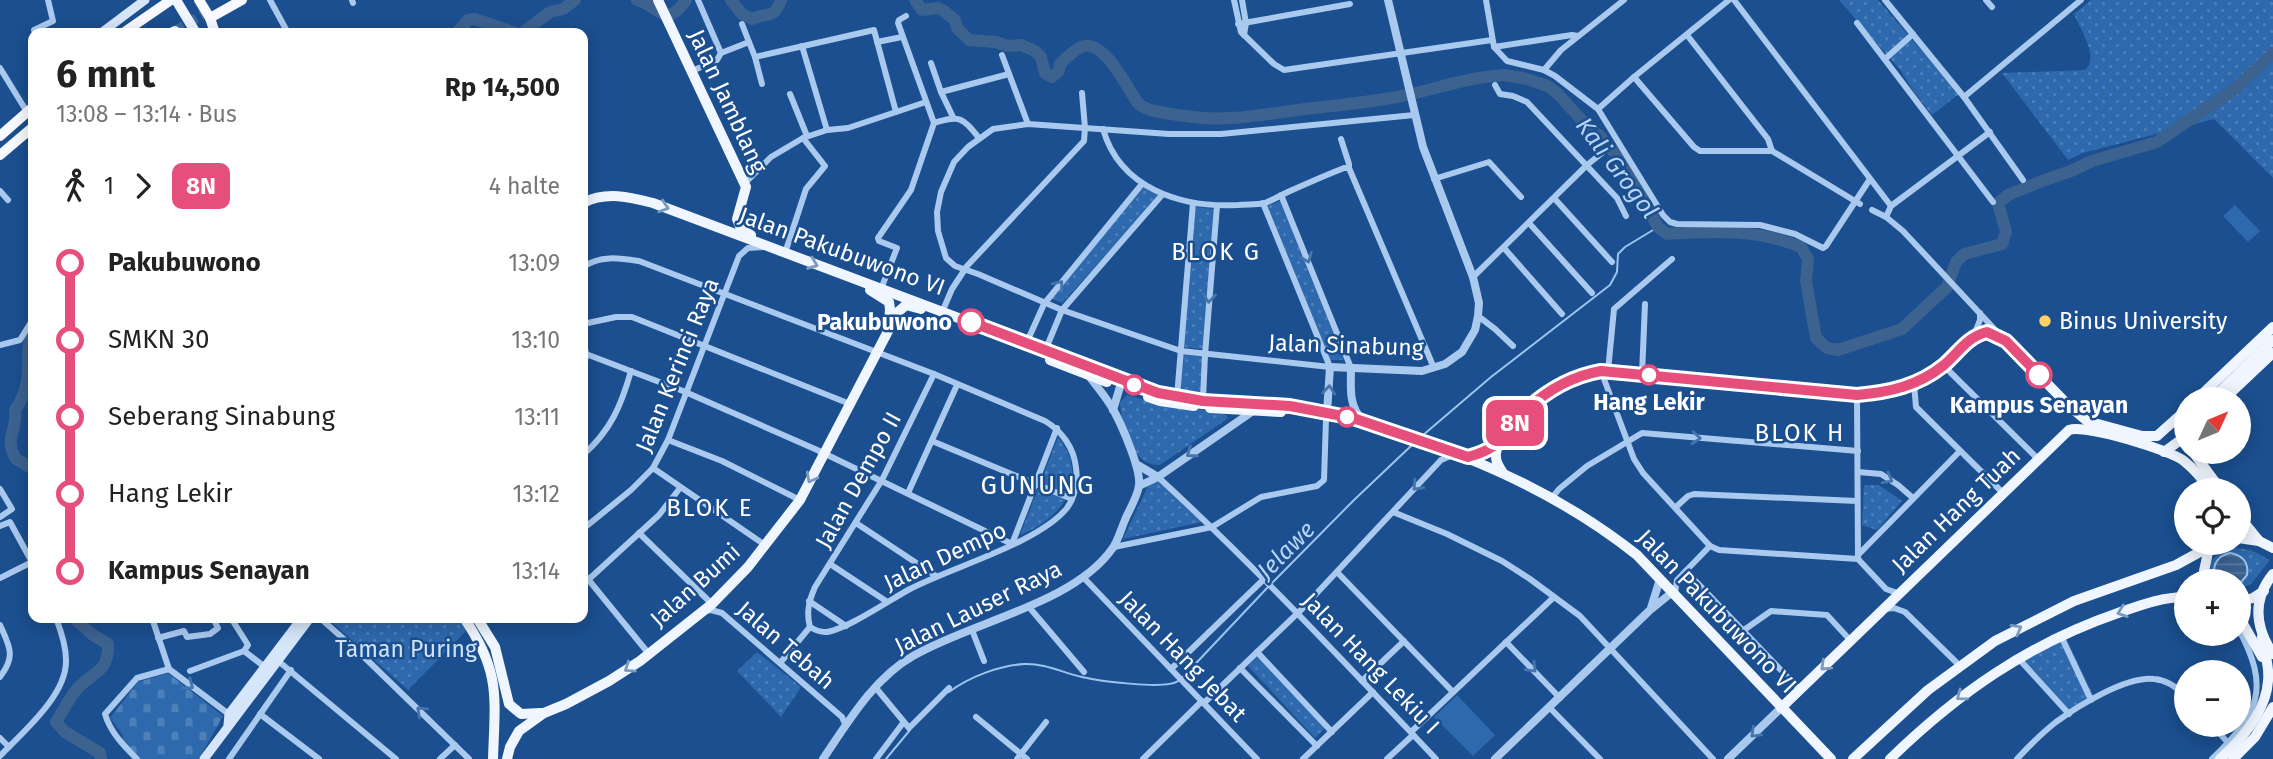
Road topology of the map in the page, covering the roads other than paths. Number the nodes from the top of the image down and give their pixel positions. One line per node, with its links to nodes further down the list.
1 (48, 0): 28 (street)
2 (145, 0): 29 (main road)
3 (176, 0): 31 (main road, bridge)
4 (184, 0): 32 (main road)
5 (199, 0): 23 (highway)
6 (228, 0): 23 (highway)
7 (242, 0): 23 (highway)
8 (270, 0): 34 (street)
9 (658, 0): 51 (main road, Jalan Jamblang)
10 (698, 0): 43 (street)
11 (1234, 0): 25 (street)
12 (1242, 0): 25 (street)
13 (1388, 0): 44 (street, Jalan Sinabung)
14 (1486, 0): 41 (street)
15 (1624, 0): 37 (street)
16 (1729, 0): 36 (street); 86 (street)
17 (1885, 0): 35 (street)
18 (1986, 0): 22 (street)
19 (2081, 0): 59 (street)
20 (167, 3): 30 (highway)
21 (1350, 4): 25 (street)
22 (1992, 8)
23 (211, 14): 33 (highway)
24 (906, 16): 38 (street)
25 (1242, 23): 44 (street)
26 (1857, 23): 47 (street)
27 (742, 24): 39 (street)
28 (38, 28)
29 (108, 28)
30 (130, 28)
31 (193, 28)
32 (200, 28)
33 (214, 28)
34 (285, 28)
35 (1913, 34): 47 (street); 59 (street)
36 (1687, 35): 53 (street); 79 (street)
37 (1578, 36): 41 (street); 50 (street)
38 (902, 37): 40 (street); 60 (street)
39 (750, 42): 43 (street); 46 (street)
40 (877, 42): 42 (street); 64 (street)
41 (1493, 44): 44 (street); 50 (street)
42 (802, 46): 46 (street); 71 (street)
43 (721, 53): 51 (street)
44 (1401, 53): 65 (street, Jalan Sinabung)
45 (1002, 55): 52 (street)
46 (755, 57): 54 (street)
47 (1885, 59): 82 (street)
48 (931, 63): 56 (street)
49 (0, 68): 61 (street)
50 (1544, 70): 62 (street)
51 (691, 72): 88 (main road, Jalan Jamblang)
52 (1009, 74): 56 (street); 68 (street)
53 (1634, 77): 62 (street); 79 (street)
54 (762, 84)
55 (1495, 85): 83 (street)
56 (941, 92): 66 (street)
57 (1082, 93): 69 (street)
58 (790, 94): 75 (street)
59 (1964, 97): 73 (street)
60 (926, 102): 64 (street); 67 (street)
61 (28, 105)
62 (1598, 109): 100 (street)
63 (28, 112): 74 (highway)
64 (896, 112): 71 (street)
65 (1414, 115): 70 (street); 85 (street, Jalan Sinabung)
66 (953, 117): 67 (street); 76 (street)
67 (933, 123): 116 (street)
68 (1028, 124): 69 (street); 76 (street)
69 (1085, 128): 70 (street); 113 (street)
70 (1103, 129): 89 (street)
71 (827, 130): 75 (street)
72 (28, 131): 80 (highway)
73 (1990, 132): 82 (street); 87 (street)
74 (0, 136)
75 (805, 137): 88 (street); 109 (street)
76 (979, 138): 113 (street, Jalan Sinabung)
77 (28, 139): 80 (highway)
78 (1341, 139): 84 (street)
79 (1772, 151): 100 (street)
80 (3, 153)
81 (1602, 153): 83 (street)
82 (1959, 157): 97 (street); 102 (street)
83 (1587, 165): 94 (street); 104 (street)
84 (1349, 168): 92 (street); 146 (street)
85 (1434, 178): 93 (street); 114 (street, Jalan Sinabung)
86 (1870, 179): 100 (street); 102 (street)
87 (2023, 180)
88 (744, 184): 107 (main road, Jalan Jamblang)
89 (1142, 184): 91 (street); 119 (street, one-way to 89)
90 (0, 191): 95 (street)
91 (1162, 195): 98 (street); 122 (street)
92 (1281, 195): 99 (street); 145 (street, one-way to 145)
93 (1521, 197)
94 (1554, 198): 106 (street); 111 (street)
95 (8, 200)
96 (588, 201): 107 (main road, Jalan Pakubuwono VI, one-way to 107)
97 (1993, 202)
98 (1194, 203): 101 (street); 138 (street)
99 (1264, 203): 101 (street); 144 (street)
100 (1858, 203)
101 (1217, 206): 142 (street, one-way to 142)
102 (1891, 206): 105 (street)
103 (1872, 210): 105 (street)
104 (1626, 216)
105 (1886, 217): 123 (street)
106 (1529, 223): 108 (street); 117 (street)
107 (767, 247): 109 (main road, Jalan Pakubuwono VI); 118 (street, Jalan Kerinci Raya)
108 (1504, 248): 114 (street); 124 (street)
109 (785, 253): 115 (main road, Jalan Pakubuwono VI, one-way to 115)
110 (1672, 259): 148 (street)
111 (1612, 262)
112 (588, 263): 118 (street)
113 (965, 269): 119 (street, Jalan Sinabung); 121 (street)
114 (1473, 277): 125 (street, Jalan Sinabung)
115 (859, 282): 116 (main road, Jalan Pakubuwono VI); 128 (main road)
116 (881, 289): 121 (main road, Jalan Pakubuwono VI)
117 (1592, 293)
118 (726, 295): 135 (street, Jalan Kerinci Raya); 139 (street)
119 (1044, 303): 122 (street, Jalan Sinabung); 133 (street)
120 (1645, 304): 150 (street)
121 (943, 310): 133 (main road, Jalan Pakubuwono VI)
122 (1062, 310): 137 (street); 138 (street, Jalan Sinabung)
123 (1980, 313): 130 (street); 132 (street)
124 (1562, 314)
125 (1478, 316): 136 (street); 146 (street, Jalan Sinabung)
126 (588, 323): 135 (street)
127 (2273, 327): 155 (main road)
128 (887, 330): 139 (main road, Jalan Bumi); 151 (main road, Jalan Pakubuwono VI)
129 (28, 334): 134 (street)
130 (1974, 335): 132 (main road); 143 (main road)
131 (2273, 340): 156 (main road)
132 (2006, 341): 163 (main road)
133 (1026, 344): 137 (main road, Jalan Pakubuwono VI)
134 (0, 345)
135 (705, 345): 158 (street, Jalan Kerinci Raya); 162 (street)
136 (1513, 346)
137 (1045, 351): 152 (main road, Jalan Pakubuwono VI)
138 (1181, 351): 142 (street, Jalan Sinabung); 160 (street)
139 (876, 352): 149 (street); 162 (main road, Jalan Bumi)
140 (2273, 353): 157 (main road)
141 (588, 355): 147 (street)
142 (1205, 355): 144 (street, Jalan Sinabung); 161 (street)
143 (1943, 365): 153 (main road); 185 (street)
144 (1330, 367): 145 (street, Jalan Sinabung); 167 (street, one-way to 144)
145 (1351, 368): 146 (street, Jalan Sinabung); 169 (street)
146 (1434, 368)
147 (631, 371): 158 (street); 178 (street)
148 (1604, 371): 150 (main road); 175 (main road); 176 (street)
149 (934, 374): 154 (street); 193 (street, Jalan Dempo II)
150 (1642, 374): 159 (main road)
151 (1088, 375): 152 (main road, Jalan Pakubuwono VI); 164 (street)
152 (1121, 383): 160 (main road, Jalan Pakubuwono VI); 164 (street); 165 (main road, Jalan Pakubuwono VI)
153 (1914, 384): 159 (main road); 180 (street)
154 (957, 385): 170 (street); 174 (street, Jalan Dempo II)
155 (2210, 387)
156 (2224, 387)
157 (2237, 387)
158 (685, 392): 173 (street, Jalan Kerinci Raya); 182 (street)
159 (1857, 395): 179 (street)
160 (1177, 397): 161 (main road, Jalan Pakubuwono VI)
161 (1203, 401): 167 (main road, Jalan Pakubuwono VI)
162 (851, 404): 182 (main road, Jalan Bumi)
163 (2068, 405): 168 (main road); 172 (main road)
164 (1113, 410): 186 (street)
165 (1236, 411): 166 (main road, Jalan Pakubuwono VI); 171 (street)
166 (1253, 411): 167 (main road, Jalan Pakubuwono VI); 171 (street)
167 (1326, 416): 169 (main road, Jalan Pakubuwono VI); 211 (street)
168 (2174, 422)
169 (1369, 425): 184 (main road, Jalan Pakubuwono VI)
170 (1057, 428): 194 (street); 200 (street)
171 (1226, 429): 191 (street, one-way to 191)
172 (2069, 430): 181 (main road); 185 (main road, Jalan Hang Tuah)
173 (668, 440): 188 (street, Jalan Kerinci Raya); 203 (street)
174 (932, 441): 194 (street); 198 (street, Jalan Dempo II)
175 (1502, 441): 184 (main road); 190 (main road)
176 (1627, 441): 179 (street, one-way to 179); 201 (street); 205 (street)
177 (2174, 445): 181 (main road)
178 (588, 450)
179 (1858, 451): 189 (street)
180 (1960, 451): 199 (street); 202 (street)
181 (2164, 452): 183 (main road)
182 (825, 453): 193 (street); 203 (main road, Jalan Bumi, one-way to 203)
183 (2174, 453)
184 (1463, 455): 190 (main road, Jalan Pakubuwono VI); 206 (street, one-way to 206)
185 (2039, 460): 199 (main road, Jalan Hang Tuah)
186 (1136, 464): 191 (street); 195 (street)
187 (2197, 464): 192 (main road)
188 (653, 468): 196 (street); 209 (street, Jalan Kerinci Raya)
189 (1858, 472): 202 (street, one-way to 202); 204 (street)
190 (1503, 474): 201 (main road, Jalan Pakubuwono VI)
191 (1158, 477): 195 (street); 211 (street, Jalan Hang Lekiu I)
192 (2210, 478)
193 (882, 480): 198 (street); 208 (street, Jalan Dempo II)
194 (1036, 485): 200 (street); 216 (street)
195 (1139, 486): 219 (street, Jalan Lauser Raya)
196 (680, 488): 213 (street); 217 (street)
197 (0, 489): 207 (street)
198 (908, 493): 216 (street)
199 (2004, 494): 237 (main road, Jalan Hang Tuah)
200 (1072, 499): 216 (street, Jalan Dempo)
201 (1551, 499): 232 (main road, Jalan Pakubuwono VI)
202 (1913, 499): 223 (street)
203 (800, 500): 217 (main road, Jalan Bumi)
204 (1857, 501): 205 (street); 223 (street)
205 (1676, 507): 218 (street)
206 (1393, 512): 227 (street); 240 (street)
207 (0, 517)
208 (856, 523): 224 (street, Jalan Dempo II); 229 (street)
209 (588, 525)
210 (0, 526): 221 (street)
211 (1212, 527): 219 (street); 235 (street, Jalan Hang Lekiu I)
212 (2251, 531): 215 (main road)
213 (639, 533): 233 (street); 245 (street)
214 (2251, 540): 215 (main road)
215 (2259, 541): 220 (main road)
216 (1012, 544): 229 (street, Jalan Dempo)
217 (766, 546): 245 (main road, Jalan Bumi)
218 (1710, 546): 223 (street); 226 (street)
219 (1114, 547): 230 (street, Jalan Lauser Raya)
220 (2273, 548)
221 (28, 554)
222 (2193, 555): 282 (main road, one-way to 222)
223 (1858, 557): 237 (street)
224 (830, 564): 243 (street, Jalan Dempo II); 244 (street)
225 (28, 565): 231 (street)
226 (1686, 571): 234 (street); 264 (street)
227 (1337, 572): 250 (street); 269 (street)
228 (2273, 574): 238 (main road)
229 (936, 576): 244 (street, Jalan Dempo)
230 (1083, 577): 247 (street, Jalan Lauser Raya); 289 (street, Jalan Hang Jebat)
231 (0, 578)
232 (1660, 579): 234 (street); 239 (main road, Jalan Pakubuwono VI); 248 (street)
233 (588, 580): 276 (street)
234 (1677, 580): 239 (street)
235 (1265, 581): 250 (street, Jalan Hang Lekiu I); 289 (street)
236 (2273, 586): 238 (main road)
237 (1902, 592): 246 (main road, Jalan Hang Tuah); 249 (street)
238 (2262, 592): 242 (main road); 266 (main road)
239 (1675, 594): 248 (street); 305 (main road, Jalan Pakubuwono VI)
240 (1554, 597): 271 (street); 273 (street)
241 (2174, 598): 265 (main road, one-way to 265)
242 (2251, 598)
243 (809, 601): 260 (street); 261 (street)
244 (886, 601): 260 (street, Jalan Dempo)
245 (707, 608): 276 (main road, Jalan Bumi); 281 (street, Jalan Tebah)
246 (1885, 609): 249 (street); 270 (main road, Jalan Hang Tuah)
247 (1031, 610): 263 (street, Jalan Lauser Raya); 290 (street)
248 (1649, 611): 273 (street)
249 (1905, 611): 282 (street)
250 (1297, 614): 275 (street); 292 (street, Jalan Hang Lekiu I)
251 (58, 623): 320 (street)
252 (154, 623): 267 (street)
253 (216, 623): 267 (street)
254 (234, 623): 274 (street)
255 (299, 623): 279 (main road)
256 (306, 623): 279 (main road)
257 (326, 623): 318 (street, one-way to 257)
258 (467, 623): 296 (main road)
259 (480, 623): 303 (main road)
260 (846, 626): 261 (street, Jalan Dempo)
261 (810, 627): 281 (street)
262 (1, 629): 291 (street)
263 (972, 630): 280 (street); 294 (street, Jalan Lauser Raya)
264 (1744, 631): 270 (street); 297 (street)
265 (2061, 636): 278 (main road); 301 (street)
266 (2262, 637): 277 (main road); 283 (main road)
267 (158, 638): 286 (street)
268 (2251, 638): 283 (main road)
269 (1404, 641): 292 (street); 299 (street)
270 (1852, 641): 297 (main road, Jalan Hang Tuah, one-way to 297)
271 (1506, 642): 299 (street); 300 (street, one-way to 300)
272 (2247, 646): 321 (street)
273 (1611, 647): 300 (street); 344 (street)
274 (244, 651): 284 (street); 288 (street)
275 (1257, 652): 285 (street); 315 (street)
276 (649, 654): 307 (main road, Jalan Bumi, one-way to 307)
277 (2273, 654)
278 (2018, 658): 308 (street); 325 (main road, one-way to 325)
279 (276, 659): 284 (main road); 287 (street); 311 (main road)
280 (984, 661)
281 (780, 663): 312 (street, Jalan Tebah)
282 (1959, 665): 347 (main road)
283 (2266, 665): 321 (main road)
284 (265, 667): 311 (main road)
285 (1240, 668): 302 (street); 319 (street)
286 (169, 669): 311 (street, one-way to 311); 326 (street)
287 (291, 670): 309 (street); 329 (street)
288 (190, 671)
289 (1173, 671): 302 (street, Jalan Hang Jebat)
290 (1084, 672)
291 (1, 673)
292 (1362, 681): 298 (street, Jalan Hang Lekiu I)
293 (2174, 687): 301 (street)
294 (876, 688): 312 (street, Jalan Lauser Raya); 314 (street)
295 (949, 688): 314 (street)
296 (495, 690): 303 (main road); 332 (main road)
297 (1800, 690): 305 (main road, Jalan Hang Tuah)
298 (1373, 692): 315 (street); 316 (street, Jalan Hang Lekiu I)
299 (1453, 692): 316 (street)
300 (1560, 698): 306 (street)
301 (2091, 700): 308 (street)
302 (1203, 702): 336 (street); 337 (street, Jalan Hang Jebat)
303 (509, 704): 307 (main road)
304 (2273, 706): 321 (main road)
305 (1781, 708): 345 (street, one-way to 345); 346 (main road, Jalan Pakubuwono VI)
306 (1549, 709): 341 (street); 342 (street); 343 (street)
307 (544, 713): 333 (main road, Jalan Bumi)
308 (2069, 713): 348 (street)
309 (260, 714): 327 (street); 328 (street)
310 (976, 717): 324 (street)
311 (231, 719): 323 (main road)
312 (846, 720): 334 (street, Jalan Lauser Raya)
313 (1046, 722): 324 (street)
314 (903, 723): 335 (street)
315 (1332, 732): 319 (street)
316 (1412, 734): 339 (street); 340 (street, Jalan Hang Lekiu I)
317 (0, 738): 320 (street)
318 (455, 745): 330 (street); 331 (street)
319 (1317, 746): 338 (street)
320 (9, 747): 322 (street)
321 (2231, 750): 349 (street); 350 (main road)
322 (0, 756)
323 (207, 758)
324 (1021, 758)
325 (1894, 758)
326 (137, 759)
327 (229, 759)
328 (319, 759)
329 (397, 759)
330 (440, 759)
331 (469, 759)
332 (493, 759)
333 (507, 759)
334 (823, 759)
335 (876, 759)
336 (1143, 759)
337 (1257, 759)
338 (1303, 759)
339 (1387, 759)
340 (1436, 759)
341 (1494, 759)
342 (1502, 759)
343 (1600, 759)
344 (1713, 759)
345 (1728, 759)
346 (1831, 759)
347 (1853, 759)
348 (2017, 759)
349 (2212, 759)
350 (2220, 759)

